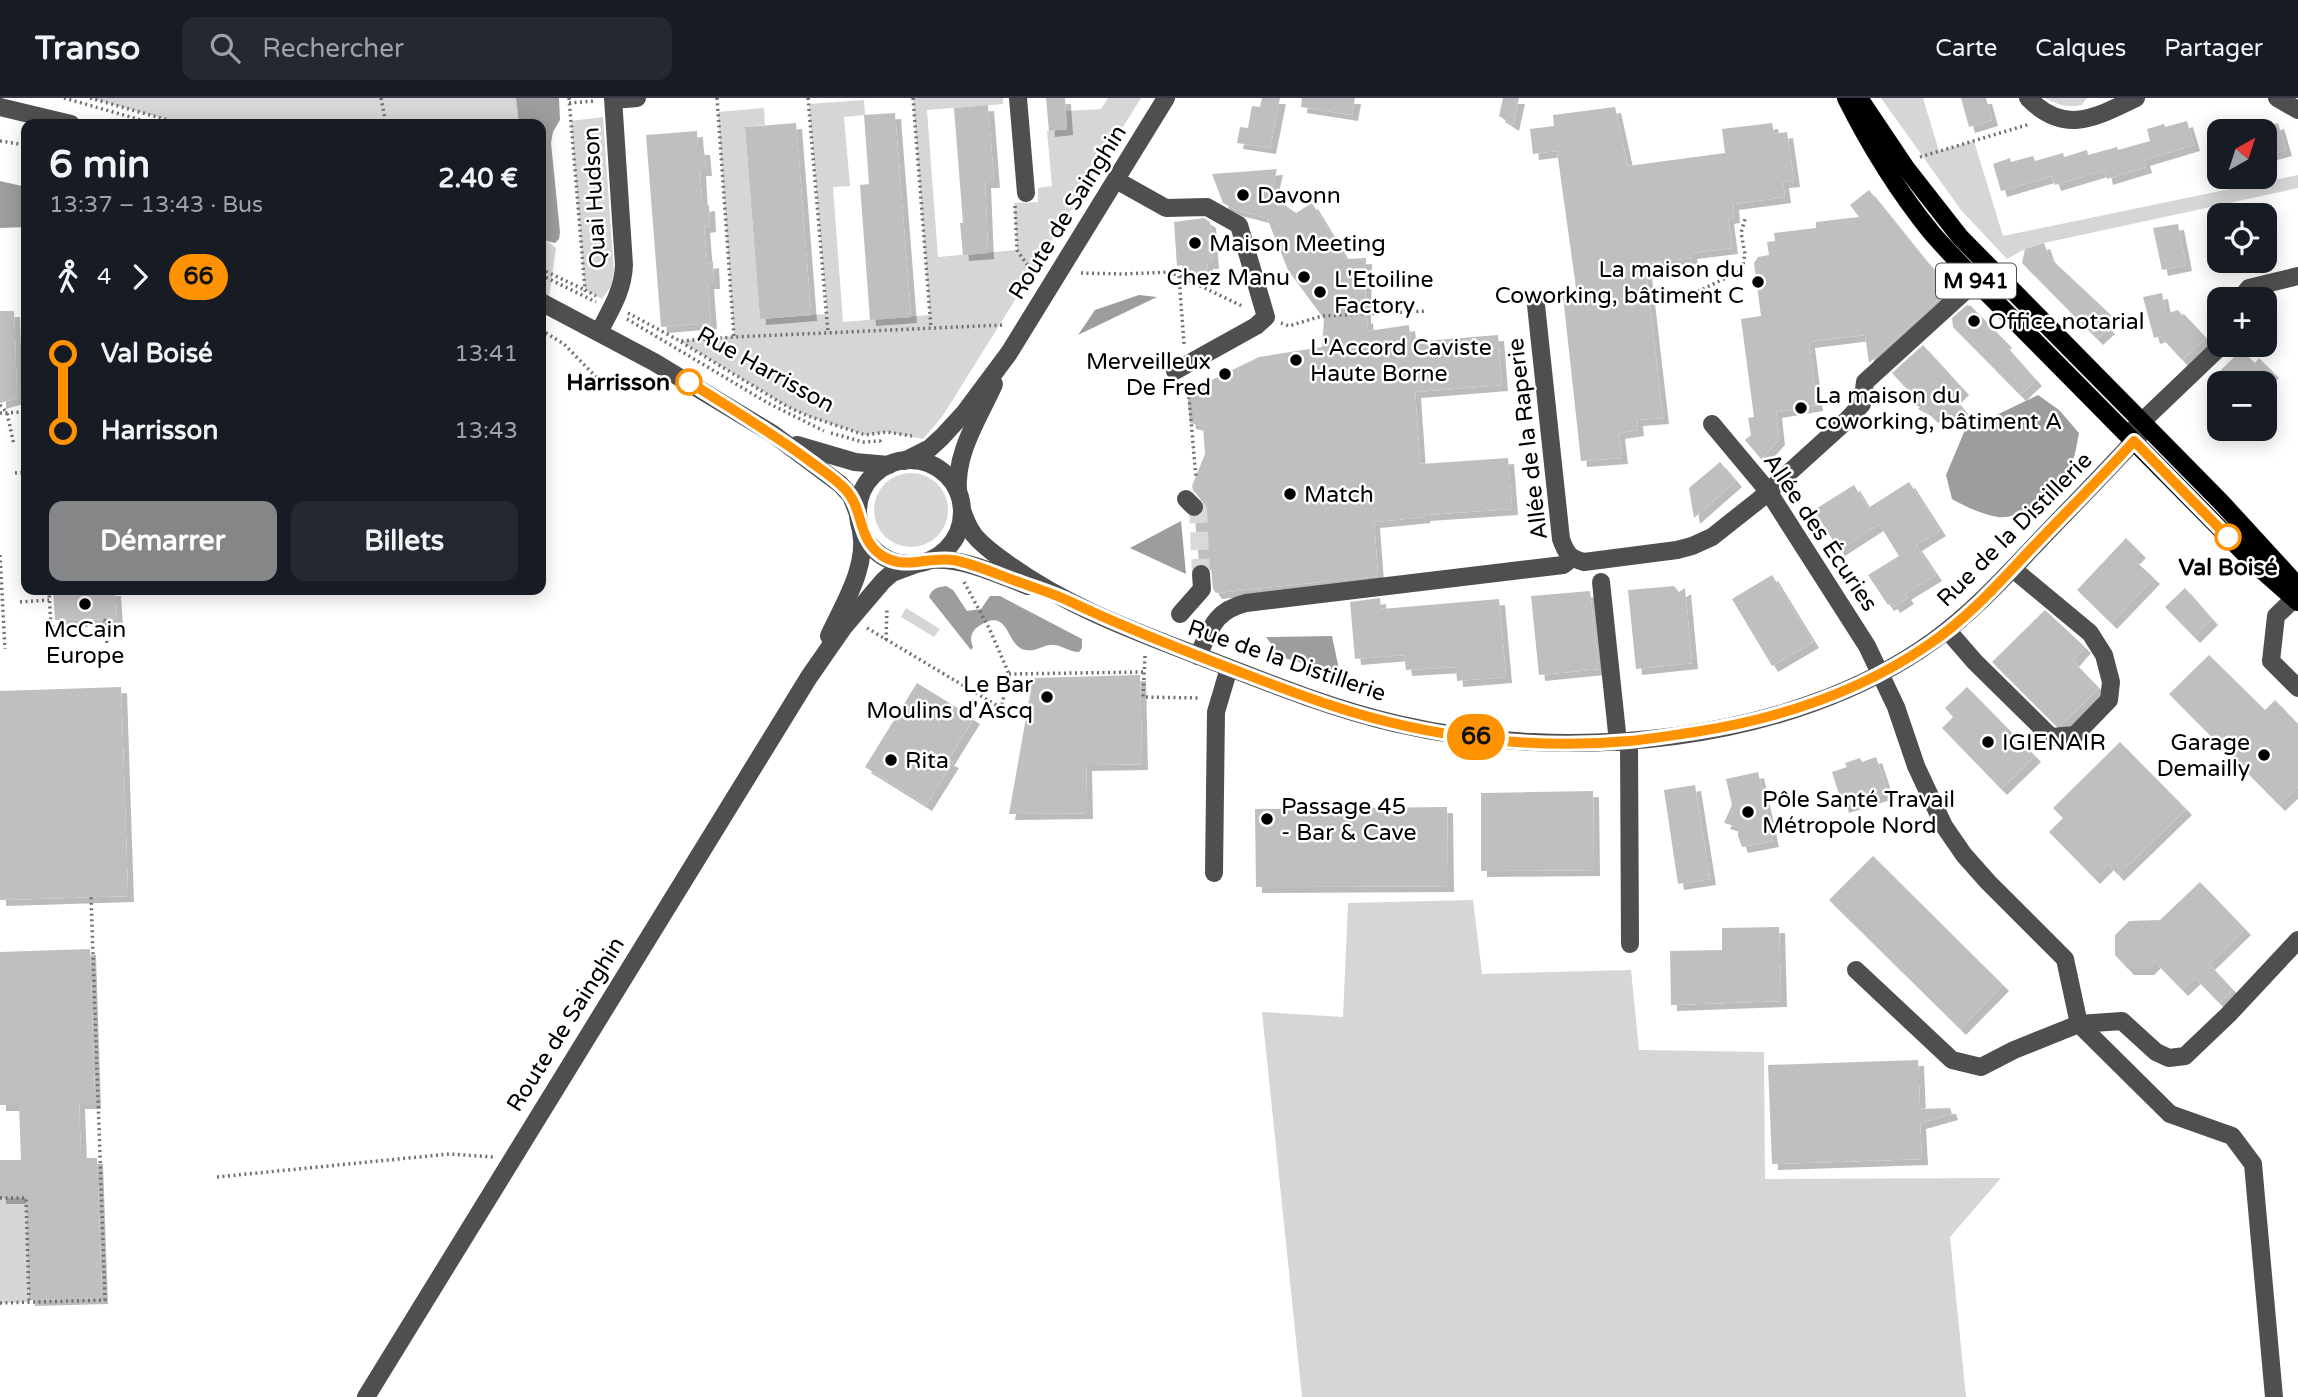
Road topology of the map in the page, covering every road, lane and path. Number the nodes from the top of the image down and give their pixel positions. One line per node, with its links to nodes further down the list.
1 (64, 98): 19 (path)
2 (90, 98): 20 (path)
3 (382, 98): 21 (path)
4 (637, 98): 14 (street)
5 (717, 98): 49 (path)
6 (808, 98): 47 (path)
7 (913, 98): 45 (path)
8 (1018, 98): 26 (street)
9 (1167, 98): 25 (street, Route de Sainghin)
10 (1846, 98): 35 (main road, M 941)
11 (1859, 98): 28 (main road, M 941)
12 (2028, 98): 17 (street)
13 (2136, 98): 17 (street)
14 (614, 99): 15 (path); 41 (street, Quai Hudson)
15 (569, 100): 37 (path)
16 (0, 107): 18 (street)
17 (2044, 112): 24 (path)
18 (50, 119)
19 (138, 119)
20 (164, 119)
21 (385, 119)
22 (0, 141): 23 (path)
23 (21, 144)
24 (1911, 159)
25 (1116, 180): 43 (street); 51 (street, Route de Sainghin)
26 (1026, 193): 31 (path)
27 (1746, 216): 38 (path)
28 (1988, 267): 35 (street, Allée de la Raperie); 60 (main road, M 941)
29 (546, 271): 37 (path)
30 (1078, 272): 32 (path)
31 (1036, 273)
32 (1179, 276): 43 (path); 53 (path)
33 (2298, 276): 36 (street)
34 (546, 277): 41 (path, Rue Harrisson)
35 (1976, 281): 60 (main road, M 941); 68 (street, Allée de la Raperie)
36 (2253, 287)
37 (585, 290): 41 (path)
38 (1693, 294)
39 (546, 305): 46 (street)
40 (1536, 305): 72 (street, Allée de la Raperie)
41 (612, 307): 46 (street, Quai Hudson); 50 (path); 64 (path, Rue Harrisson)
42 (1427, 311): 43 (path)
43 (1266, 317): 53 (street)
44 (1003, 325): 45 (path)
45 (931, 328): 47 (path)
46 (599, 332): 61 (street)
47 (828, 332): 49 (path)
48 (546, 333): 54 (path)
49 (734, 337): 50 (path)
50 (680, 341): 62 (path)
51 (1009, 353): 64 (street, Route de Sainghin); 69 (street, Route de Sainghin)
52 (2210, 357): 60 (street, Rue de la Distillerie)
53 (1180, 368): 67 (path)
54 (597, 378)
55 (0, 405): 58 (path)
56 (21, 412): 58 (path)
57 (0, 413): 58 (path)
58 (7, 413): 63 (path)
59 (1712, 424): 68 (street, Allée des Écuries)
60 (2138, 431): 74 (street, Rue de la Distillerie); 79 (main road, M 941)
61 (774, 434): 64 (street); 70 (street)
62 (913, 437)
63 (14, 445)
64 (897, 463): 69 (street); 70 (street)
65 (21, 472): 66 (path)
66 (15, 473)
67 (1196, 478)
68 (1768, 491): 72 (street, Allée de la Raperie); 97 (street, Allée des Écuries)
69 (960, 503): 73 (street); 80 (street, Rue de la Distillerie)
70 (860, 521): 73 (street); 98 (street, Route de Sainghin)
71 (0, 555): 90 (path)
72 (1571, 559): 93 (street)
73 (923, 562): 80 (street, Rue de la Distillerie); 98 (street, Route de Sainghin)
74 (2013, 569): 85 (street, Rue de la Distillerie); 85 (street)
75 (959, 572): 96 (path)
76 (1201, 574): 89 (street)
77 (1601, 582): 101 (street)
78 (49, 595): 81 (path)
79 (2297, 596): 99 (street)
80 (1066, 599): 89 (street, Rue de la Distillerie)
81 (49, 600): 83 (path); 87 (path)
82 (880, 601): 86 (path)
83 (20, 602)
84 (862, 626): 86 (path)
85 (1948, 631): 97 (street, Rue de la Distillerie)
86 (886, 640): 88 (path)
87 (107, 645)
88 (895, 645): 91 (path); 96 (path)
89 (1168, 645): 93 (street, Rue de la Distillerie)
90 (5, 649)
91 (892, 651)
92 (1145, 656): 95 (path)
93 (1198, 656): 94 (street, Rue de la Distillerie)
94 (1229, 668): 100 (street); 101 (street, Rue de la Distillerie)
95 (1143, 672): 96 (path); 100 (path)
96 (1009, 674)
97 (1881, 674): 101 (street, Rue de la Distillerie); 107 (street, Allée des Écuries)
98 (809, 677): 108 (street, Route de Sainghin)
99 (2298, 688)
100 (1220, 698): 102 (street)
101 (1623, 741): 105 (street)
102 (1214, 873)
103 (91, 897): 111 (path)
104 (2298, 940): 107 (street)
105 (1630, 944)
106 (1856, 970): 107 (street)
107 (2079, 1024): 114 (street)
108 (509, 1162): 109 (path); 113 (street, Route de Sainghin)
109 (217, 1177)
110 (0, 1198): 111 (path)
111 (29, 1302): 112 (path)
112 (0, 1303)
113 (366, 1397)
114 (2274, 1397)

